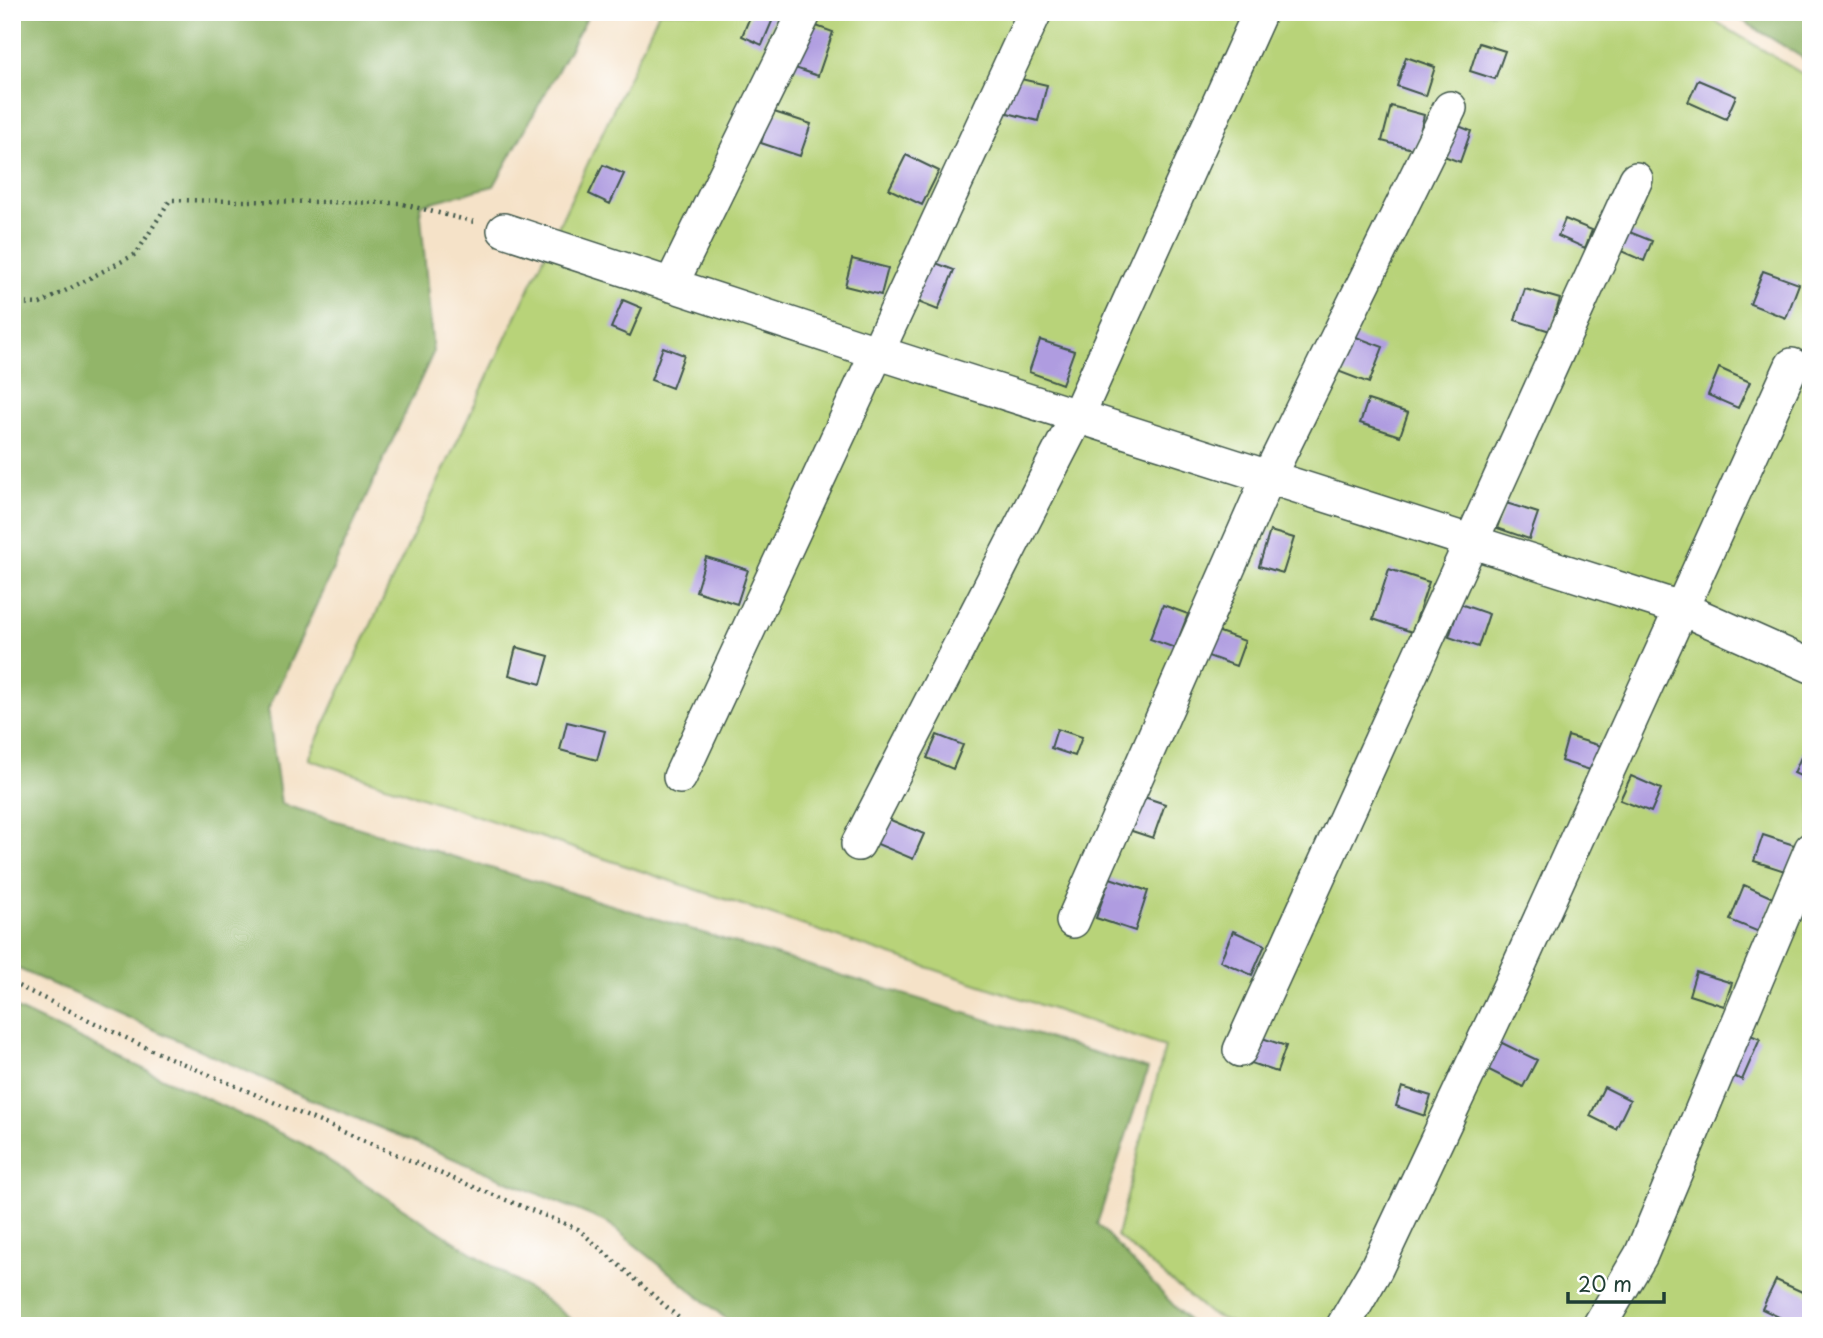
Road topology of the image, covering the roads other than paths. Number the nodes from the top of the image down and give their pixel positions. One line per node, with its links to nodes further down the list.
1 (805, 12): 7 (street)
2 (1035, 12): 8 (street)
3 (1260, 12): 10 (street)
4 (1450, 108): 11 (street)
5 (1636, 179): 12 (street)
6 (504, 230): 7 (street)
7 (671, 285): 8 (street)
8 (876, 352): 10 (street); 15 (street)
9 (1792, 365): 13 (street)
10 (1077, 417): 11 (street); 16 (street)
11 (1268, 478): 12 (street); 18 (street)
12 (1470, 543): 13 (street); 19 (street)
13 (1683, 609): 14 (street); 20 (street)
14 (1811, 666)
15 (680, 777)
16 (858, 844)
17 (1811, 849): 21 (street)
18 (1073, 921)
19 (1240, 1050)
20 (1343, 1326)
21 (1599, 1326)

